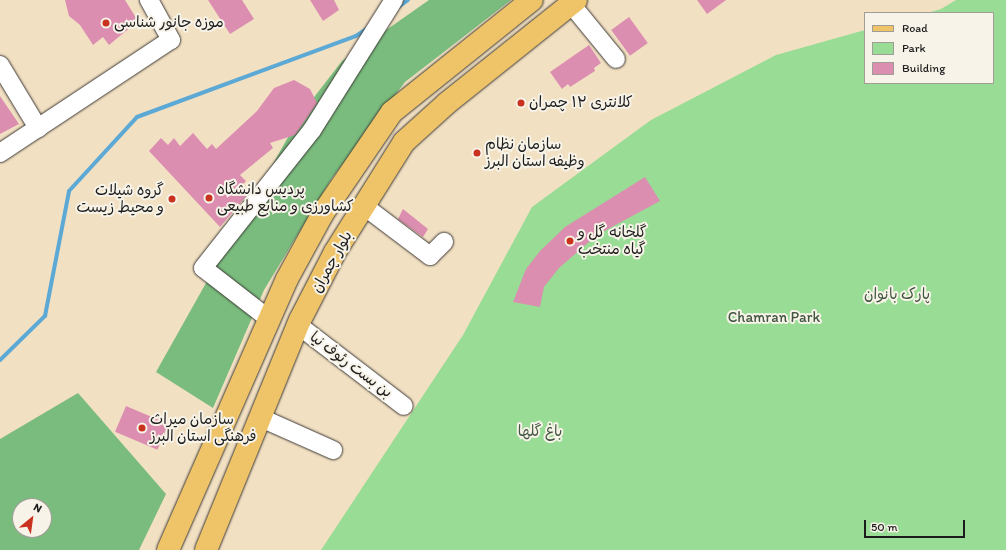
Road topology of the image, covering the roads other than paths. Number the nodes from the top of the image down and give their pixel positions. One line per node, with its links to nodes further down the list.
1 (149, 0): 7 (street)
2 (394, 0): 11 (street)
3 (532, 0): 11 (main road, بلوار چمران)
4 (573, 2): 5 (street); 9 (main road, بلوار چمران)
5 (616, 59)
6 (0, 65): 7 (street)
7 (38, 128): 8 (street)
8 (0, 152)
9 (364, 206): 10 (street); 12 (main road, بلوار چمران)
10 (444, 242)
11 (269, 319): 16 (main road, بلوار چمران)
12 (298, 325): 13 (street, بن بست رئوف نیا); 14 (main road, بلوار چمران)
13 (404, 406)
14 (261, 418): 15 (street); 17 (main road, بلوار چمران)
15 (333, 450)
16 (168, 550)
17 (206, 550)

